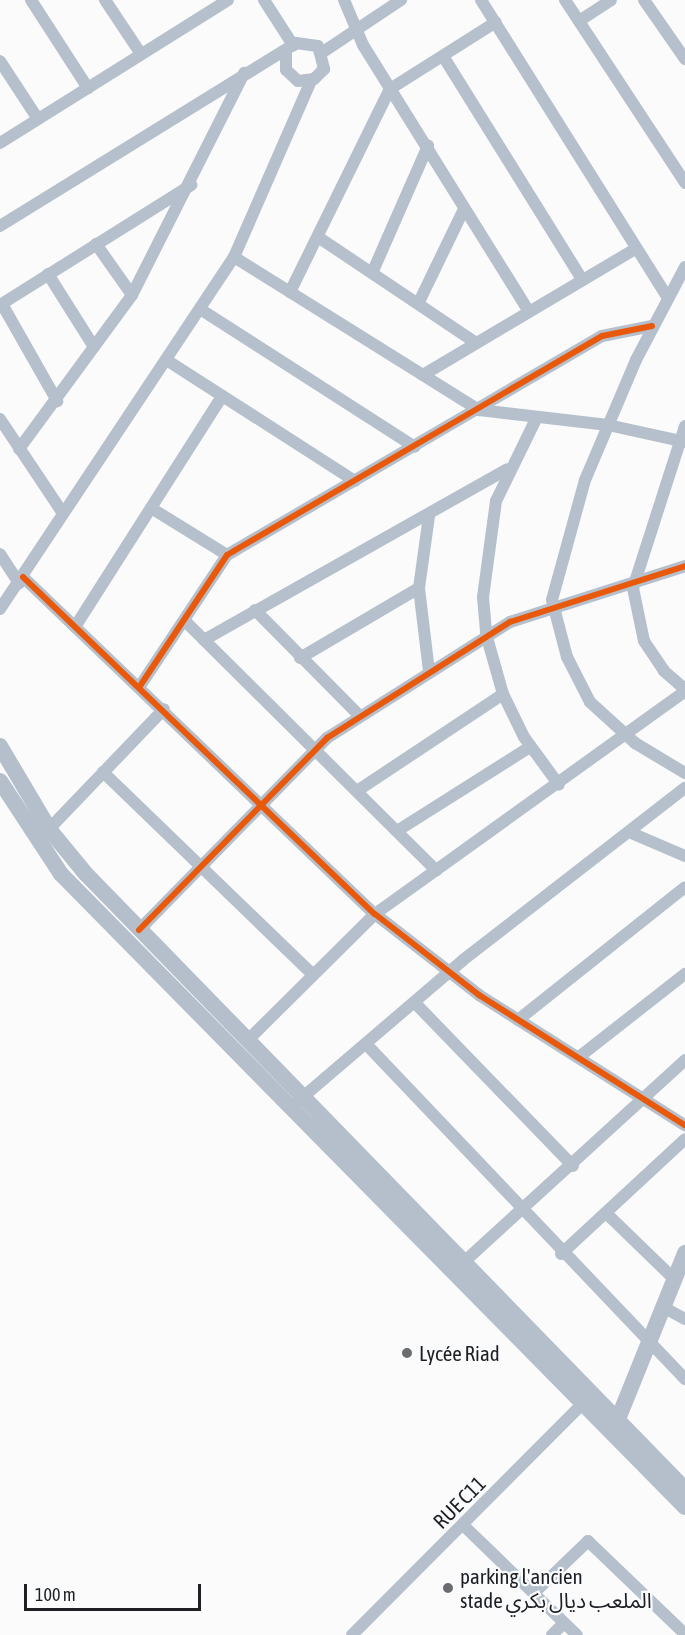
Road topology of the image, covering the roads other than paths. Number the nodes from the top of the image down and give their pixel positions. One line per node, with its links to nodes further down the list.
1 (31, 0): 22 (street)
2 (105, 0): 16 (street)
3 (228, 0): 16 (street)
4 (264, 0): 14 (street)
5 (344, 0): 13 (street)
6 (401, 0): 13 (street)
7 (481, 0): 12 (street)
8 (565, 0): 11 (street)
9 (611, 0): 11 (street)
10 (644, 0): 18 (street)
11 (579, 21): 27 (street)
12 (496, 22): 17 (street); 33 (street)
13 (358, 29): 15 (street); 23 (street)
14 (289, 49): 15 (street); 20 (street); 21 (street)
15 (323, 52): 21 (street)
16 (141, 54): 22 (street)
17 (443, 56): 23 (street); 38 (street)
18 (685, 59)
19 (0, 61): 24 (street)
20 (244, 73): 28 (street); 30 (street)
21 (311, 81): 34 (street)
22 (88, 88): 24 (street)
23 (390, 90): 26 (street); 31 (street)
24 (38, 119): 25 (street)
25 (0, 143)
26 (428, 146): 29 (street); 36 (street)
27 (685, 183)
28 (192, 184): 32 (street); 40 (street)
29 (464, 209): 42 (street); 45 (street)
30 (0, 226)
31 (318, 237): 36 (street); 39 (street)
32 (96, 244): 37 (street); 40 (street)
33 (635, 249): 38 (street); 41 (street)
34 (234, 257): 39 (street); 44 (street)
35 (685, 269): 41 (street)
36 (372, 271): 42 (street)
37 (48, 274): 43 (street); 48 (street)
38 (581, 278): 45 (street)
39 (290, 292): 50 (street)
40 (132, 295): 48 (street)
41 (667, 297): 46 (street)
42 (419, 302): 47 (street)
43 (1, 304): 52 (street)
44 (200, 309): 49 (street); 59 (street)
45 (528, 310): 47 (street)
46 (652, 326): 53 (street); 56 (street)
47 (475, 342): 50 (street)
48 (94, 347): 52 (street)
49 (168, 361): 51 (street); 64 (street)
50 (423, 375): 53 (street)
51 (222, 396): 62 (street); 63 (street)
52 (57, 401): 60 (street)
53 (479, 410): 54 (street); 59 (street)
54 (537, 417): 56 (street); 61 (street)
55 (0, 418): 60 (street)
56 (608, 425): 58 (street); 72 (street)
57 (685, 426): 58 (street)
58 (682, 441): 69 (street)
59 (415, 447): 62 (street)
60 (19, 449): 64 (street)
61 (507, 469): 65 (street); 77 (street)
62 (355, 481): 67 (street)
63 (151, 508): 67 (street); 76 (street)
64 (62, 512): 70 (street)
65 (429, 516): 71 (street); 74 (street)
66 (0, 554): 70 (street)
67 (227, 555): 75 (street)
68 (685, 566): 69 (street)
69 (634, 578): 72 (street); 82 (street)
70 (21, 580): 73 (street); 76 (street)
71 (419, 588): 79 (street); 80 (street)
72 (553, 606): 77 (street); 86 (street)
73 (0, 609)
74 (255, 610): 78 (street); 79 (street)
75 (185, 621): 78 (street); 81 (street)
76 (75, 627): 81 (street)
77 (486, 634): 80 (street); 83 (street)
78 (204, 640): 89 (street)
79 (300, 658): 85 (street)
80 (429, 671): 85 (street)
81 (140, 686): 84 (street)
82 (685, 690): 86 (street)
83 (503, 694): 88 (street); 95 (street)
84 (164, 709): 90 (street); 96 (street)
85 (360, 716): 89 (street)
86 (625, 735): 91 (street); 93 (street)
87 (0, 746): 97 (main road)
88 (530, 747): 93 (street); 98 (street)
89 (314, 748): 95 (street); 96 (street)
90 (103, 772): 97 (street); 101 (street)
91 (685, 773)
92 (0, 781): 116 (main road)
93 (559, 785): 102 (street)
94 (685, 788): 99 (street)
95 (357, 790): 98 (street)
96 (260, 803): 101 (street); 104 (street)
97 (49, 829): 105 (main road)
98 (397, 831): 102 (street)
99 (628, 832): 100 (street); 106 (street)
100 (685, 856)
101 (200, 865): 105 (street); 107 (street)
102 (436, 870): 104 (street)
103 (685, 887): 110 (street)
104 (375, 914): 106 (street); 107 (street)
105 (139, 930): 111 (main road)
106 (448, 973): 109 (street); 110 (street)
107 (312, 974): 111 (street)
108 (685, 974): 113 (street)
109 (415, 1003): 112 (street); 119 (street)
110 (518, 1020): 113 (street)
111 (248, 1040): 116 (main road)
112 (366, 1044): 116 (street); 120 (street)
113 (579, 1057): 115 (street)
114 (685, 1060): 115 (street)
115 (641, 1095): 117 (street); 119 (street)
116 (296, 1102): 124 (main road); 130 (main road)
117 (685, 1125)
118 (685, 1138): 121 (street)
119 (573, 1166): 120 (street)
120 (524, 1211): 123 (street); 124 (street)
121 (606, 1213): 123 (street); 125 (street)
122 (685, 1253): 125 (main road)
123 (561, 1254): 128 (street)
124 (465, 1261): 130 (main road)
125 (674, 1279): 126 (main road)
126 (663, 1307): 127 (street); 128 (main road)
127 (685, 1319)
128 (648, 1342): 129 (street); 131 (main road)
129 (685, 1378)
130 (587, 1399): 131 (main road); 134 (street, RUE C11)
131 (615, 1426): 132 (main road); 133 (main road)
132 (685, 1489)
133 (685, 1507)
134 (464, 1526): 135 (street); 138 (street, RUE C11)
135 (534, 1593): 136 (street); 137 (street)
136 (564, 1623): 139 (street); 140 (street)
137 (683, 1626)
138 (352, 1635)
139 (552, 1635)
140 (577, 1635)

